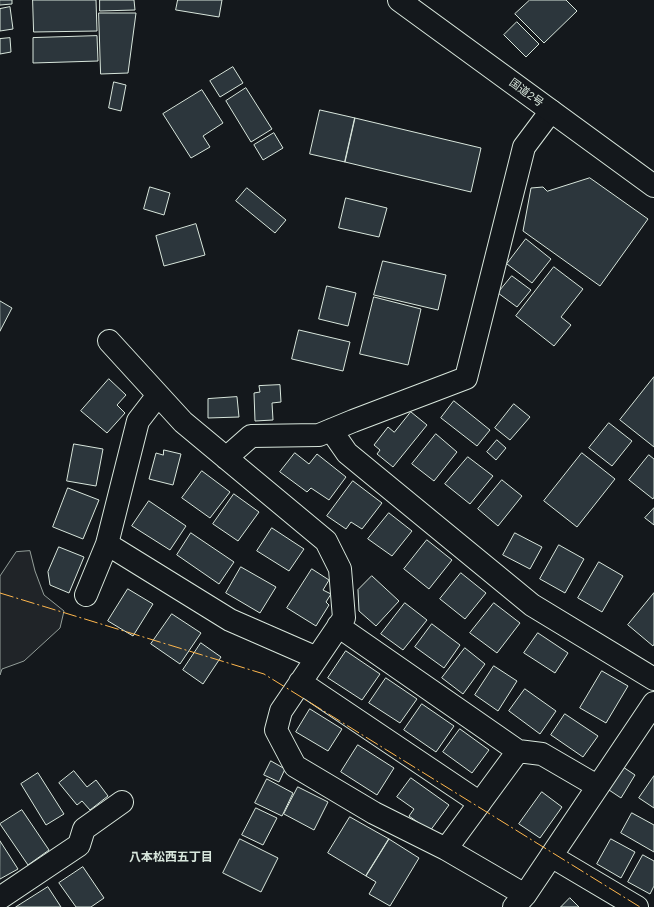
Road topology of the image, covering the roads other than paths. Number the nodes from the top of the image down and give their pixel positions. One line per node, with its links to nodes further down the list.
1 (399, 0): 2 (main road, 国道2号)
2 (551, 111): 3 (main road, 国道2号); 6 (main road)
3 (654, 186)
4 (109, 342): 5 (main road)
5 (158, 395): 7 (main road); 8 (main road)
6 (331, 430): 7 (main road); 12 (main road)
7 (226, 458): 10 (main road)
8 (107, 544): 9 (main road); 11 (main road)
9 (86, 595)
10 (338, 626): 11 (main road); 15 (main road)
11 (317, 658): 13 (main road)
12 (654, 678)
13 (300, 682): 18 (main road); 19 (main road)
14 (654, 703): 16 (main road)
15 (518, 751): 16 (main road); 18 (main road)
16 (598, 786): 20 (main road)
17 (122, 802): 21 (main road)
18 (480, 804): 19 (main road)
19 (446, 849): 22 (main road)
20 (551, 856): 22 (main road); 24 (main road)
21 (0, 899): 23 (main road)
22 (520, 901)
23 (4, 907)
24 (637, 907)

